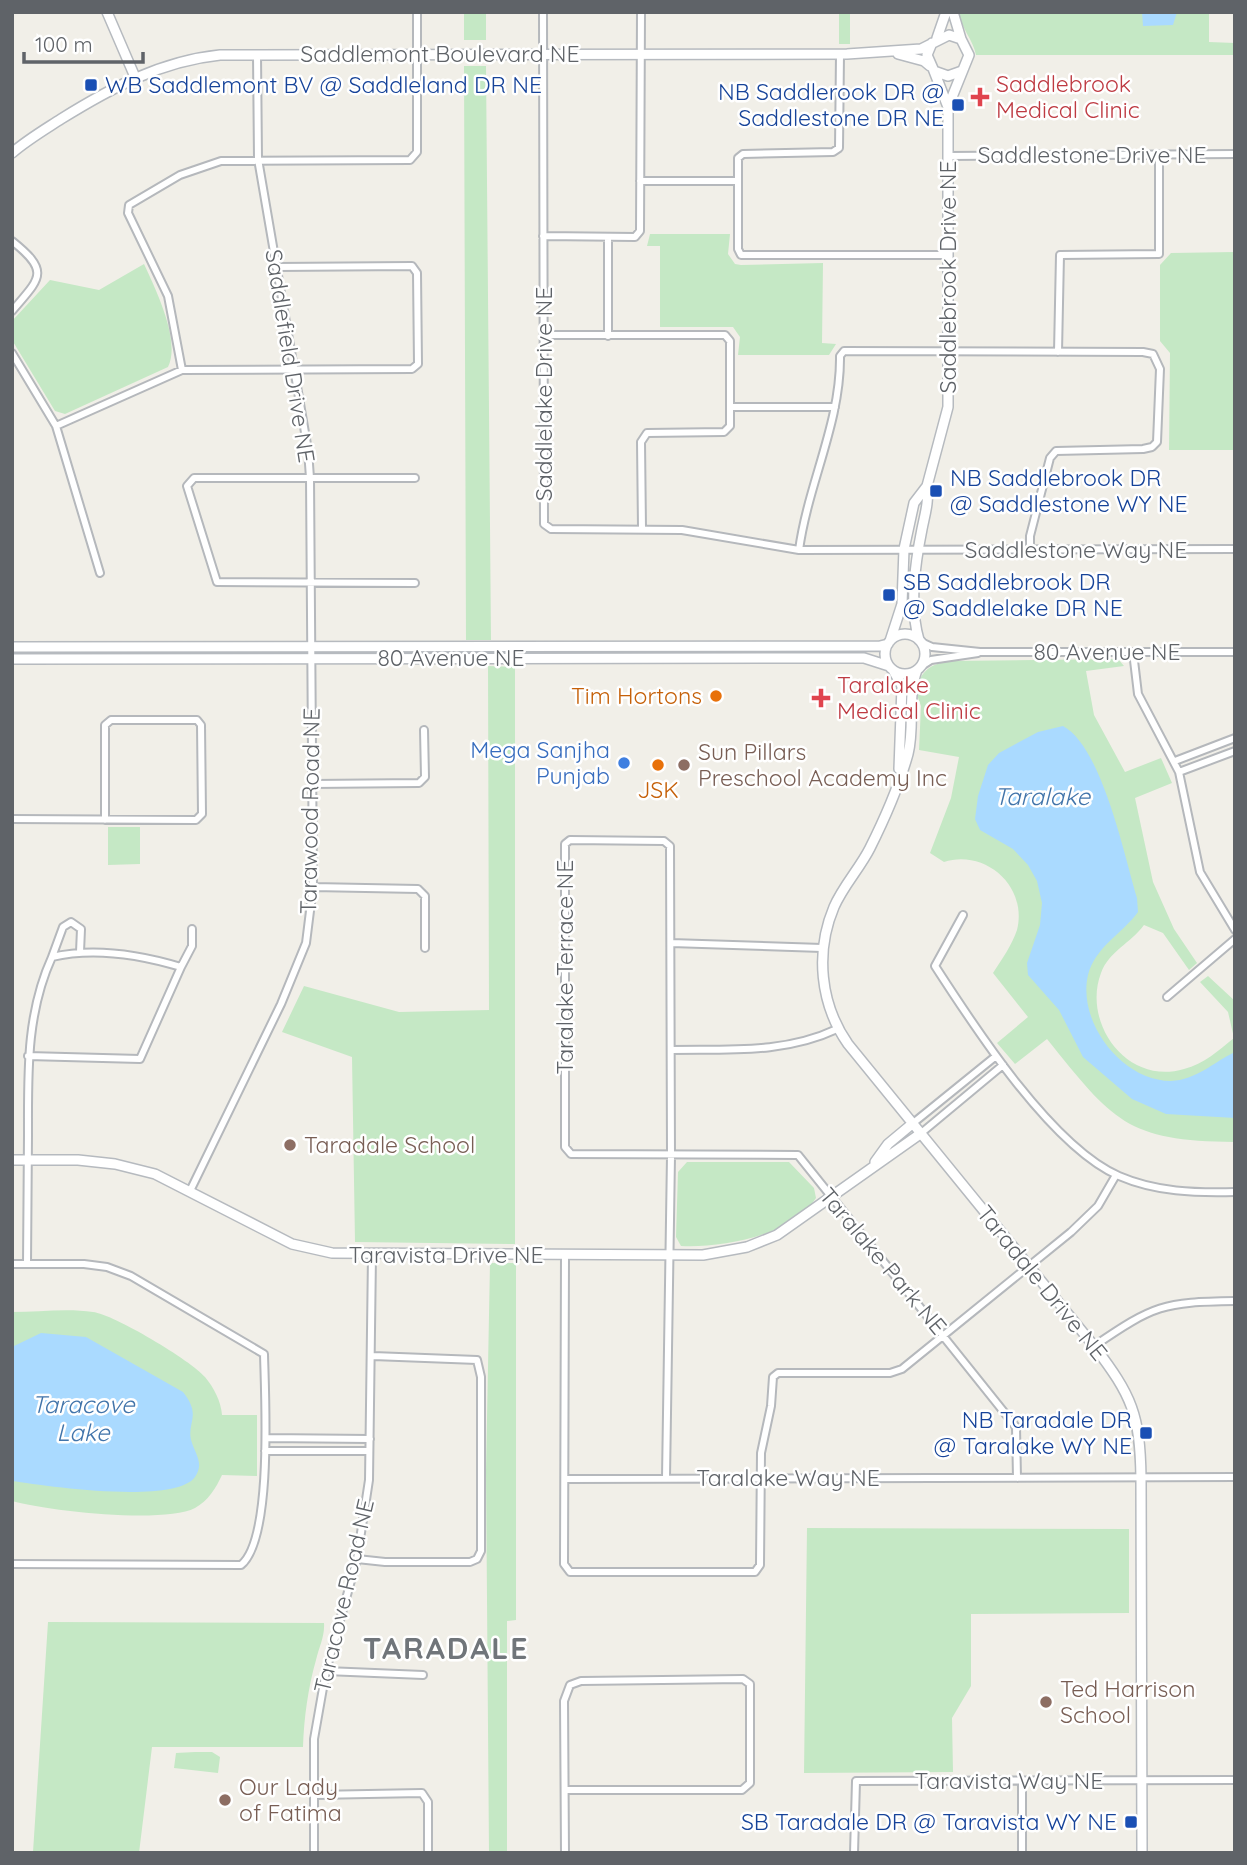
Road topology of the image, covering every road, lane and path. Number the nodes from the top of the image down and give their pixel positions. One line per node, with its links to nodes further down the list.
1 (107, 12): 17 (street)
2 (417, 12): 11 (street)
3 (543, 12): 12 (street, Saddlelake Drive NE)
4 (641, 12): 14 (street)
5 (946, 12): 8 (street)
6 (953, 12): 7 (street)
7 (961, 39): 8 (street); 16 (street)
8 (935, 40): 9 (street, Saddlemont Boulevard NE); 15 (street)
9 (893, 53): 13 (street, Saddlemont Boulevard NE); 15 (street, Saddlemont Boulevard NE)
10 (257, 54): 11 (street, Saddlemont Boulevard NE); 17 (street, Saddlemont Boulevard NE); 23 (street, Saddlefield Drive NE)
11 (417, 54): 12 (street, Saddlemont Boulevard NE); 23 (street)
12 (543, 54): 14 (street, Saddlemont Boulevard NE); 26 (street, Saddlelake Drive NE)
13 (840, 54): 14 (street, Saddlemont Boulevard NE); 25 (street)
14 (641, 55): 24 (street)
15 (932, 69): 16 (street); 18 (street, Saddlebrook Drive NE)
16 (962, 71): 18 (street, Saddlebrook Drive NE)
17 (135, 77): 19 (street, Saddlemont Boulevard NE)
18 (948, 107): 22 (street, Saddlebrook Drive NE)
19 (12, 153)
20 (1235, 154): 21 (street, Saddlestone Drive NE)
21 (1159, 155): 22 (street, Saddlestone Drive NE); 34 (street)
22 (948, 156): 29 (street, Saddlebrook Drive NE)
23 (258, 159): 30 (street, Saddlefield Drive NE); 38 (street)
24 (640, 181): 25 (street); 27 (street)
25 (738, 181): 29 (street)
26 (543, 236): 27 (street); 32 (street, Saddlelake Drive NE)
27 (608, 237): 33 (street)
28 (12, 241): 31 (street)
29 (948, 255): 36 (street, Saddlebrook Drive NE)
30 (275, 267): 37 (street, Saddlefield Drive NE); 37 (street)
31 (12, 311)
32 (544, 335): 33 (street); 45 (street, Saddlelake Drive NE)
33 (608, 336): 39 (street)
34 (1058, 352): 36 (street); 50 (street)
35 (12, 353): 41 (street)
36 (950, 353): 40 (street); 44 (street, Saddlebrook Drive NE)
37 (293, 368): 38 (street); 42 (street, Saddlefield Drive NE)
38 (182, 370): 41 (street)
39 (730, 407): 40 (street); 45 (street)
40 (835, 407): 48 (street)
41 (57, 426): 51 (street)
42 (310, 478): 43 (street); 52 (street, Saddlefield Drive NE); 52 (street)
43 (415, 478)
44 (927, 486): 46 (street, Saddlebrook Drive NE); 49 (street, Saddlebrook Drive NE)
45 (642, 528): 48 (street, Saddlelake Drive NE)
46 (904, 549): 48 (street, Saddlelake Drive NE); 49 (street, Saddlelake Drive NE); 55 (street, Saddlebrook Drive NE)
47 (1235, 549): 50 (street, Saddlestone Way NE)
48 (799, 550)
49 (918, 550): 50 (street, Saddlestone Way NE); 54 (street, Saddlebrook Drive NE)
50 (1030, 551)
51 (100, 573)
52 (310, 582): 53 (street); 56 (street, Saddlefield Drive NE)
53 (415, 583)
54 (920, 641): 55 (street); 58 (street, 80 Avenue NE); 64 (street)
55 (889, 643): 56 (street, 80 Avenue NE); 63 (street)
56 (310, 645): 57 (street, 80 Avenue NE); 61 (street, Saddlefield Drive NE)
57 (12, 647)
58 (980, 652): 59 (street, 80 Avenue NE); 64 (street, 80 Avenue NE)
59 (1133, 652): 60 (street, 80 Avenue NE); 68 (street)
60 (1235, 652)
61 (310, 658): 62 (street, 80 Avenue NE); 63 (street, 80 Avenue NE); 71 (street, Tarawood Road NE)
62 (12, 660)
63 (891, 668): 64 (street); 70 (street, Taradale Drive NE)
64 (919, 668): 70 (street, Taradale Drive NE)
65 (424, 730): 71 (street)
66 (1235, 738): 68 (street)
67 (1235, 751): 69 (street)
68 (1175, 761): 69 (street)
69 (1179, 772): 77 (street)
70 (899, 774): 81 (street, Taradale Drive NE)
71 (313, 784): 74 (street, Tarawood Road NE)
72 (12, 819): 73 (street)
73 (105, 820): 73 (street)
74 (313, 887): 80 (street); 98 (street, Tarawood Road NE)
75 (963, 915): 89 (street)
76 (192, 929): 84 (street)
77 (1235, 930)
78 (1235, 939): 85 (street)
79 (671, 943): 81 (street); 87 (street, Taralake Terrace NE); 93 (street, Taralake Terrace NE)
80 (425, 948)
81 (822, 948): 86 (street, Taradale Drive NE)
82 (80, 952): 83 (street); 83 (street); 84 (street)
83 (52, 957): 88 (street)
84 (181, 967): 88 (street)
85 (1167, 997)
86 (837, 1029): 87 (street); 91 (street, Taradale Drive NE)
87 (671, 1050): 93 (street, Taralake Terrace NE)
88 (28, 1056): 95 (street)
89 (996, 1056): 90 (street); 91 (street)
90 (1003, 1065): 92 (street); 97 (street)
91 (912, 1124): 92 (street, Taradale Drive NE); 96 (street, Taravista Drive NE)
92 (920, 1134): 96 (street, Taravista Drive NE); 106 (street, Taradale Drive NE)
93 (671, 1156): 100 (street, Taralake Park NE); 101 (street, Taralake Terrace NE)
94 (12, 1160): 95 (street, Taravista Drive NE)
95 (28, 1160): 98 (street, Taravista Drive NE); 105 (street)
96 (872, 1165): 100 (street, Taravista Drive NE)
97 (1116, 1175): 99 (street); 106 (street)
98 (190, 1191): 102 (street, Taravista Drive NE)
99 (1235, 1192)
100 (831, 1199): 101 (street, Taravista Drive NE); 108 (street, Taralake Park NE)
101 (668, 1254): 103 (street, Taravista Drive NE); 115 (street, Taralake Terrace NE)
102 (372, 1255): 103 (street, Taravista Drive NE); 110 (street, Taracove Road NE)
103 (565, 1255): 120 (street)
104 (12, 1264): 105 (street)
105 (27, 1264): 111 (street)
106 (1030, 1267): 108 (street); 109 (street, Taradale Drive NE)
107 (1235, 1301): 109 (street)
108 (945, 1334): 116 (street); 117 (street, Taralake Park NE)
109 (1094, 1346): 118 (street, Taradale Drive NE)
110 (373, 1356): 112 (street, Taracove Road NE); 121 (street)
111 (266, 1438): 112 (street); 113 (street)
112 (370, 1439): 114 (street, Taracove Road NE)
113 (265, 1451): 114 (street); 122 (street)
114 (369, 1451): 121 (street, Taracove Road NE)
115 (666, 1478): 116 (street, Taralake Way NE); 120 (street, Taralake Way NE)
116 (761, 1478): 117 (street, Taralake Way NE); 120 (street)
117 (1017, 1478): 118 (street, Taralake Way NE)
118 (1141, 1478): 119 (street, Taralake Way NE); 126 (street, Taradale Drive NE)
119 (1235, 1478)
120 (566, 1479)
121 (357, 1559): 123 (street, Taracove Road NE)
122 (12, 1564)
123 (326, 1671): 124 (street); 129 (street, Taracove Road NE)
124 (423, 1675)
125 (1235, 1780): 126 (street, Taravista Way NE)
126 (1141, 1781): 127 (street, Taravista Way NE); 135 (street, Taradale Drive NE)
127 (1022, 1782): 133 (street, Taravista Way NE); 134 (street)
128 (565, 1790): 128 (street); 132 (street)
129 (314, 1795): 130 (street, Taracove Road NE); 131 (street)
130 (314, 1853)
131 (428, 1853)
132 (565, 1853)
133 (854, 1853)
134 (1022, 1853)
135 (1142, 1853)

